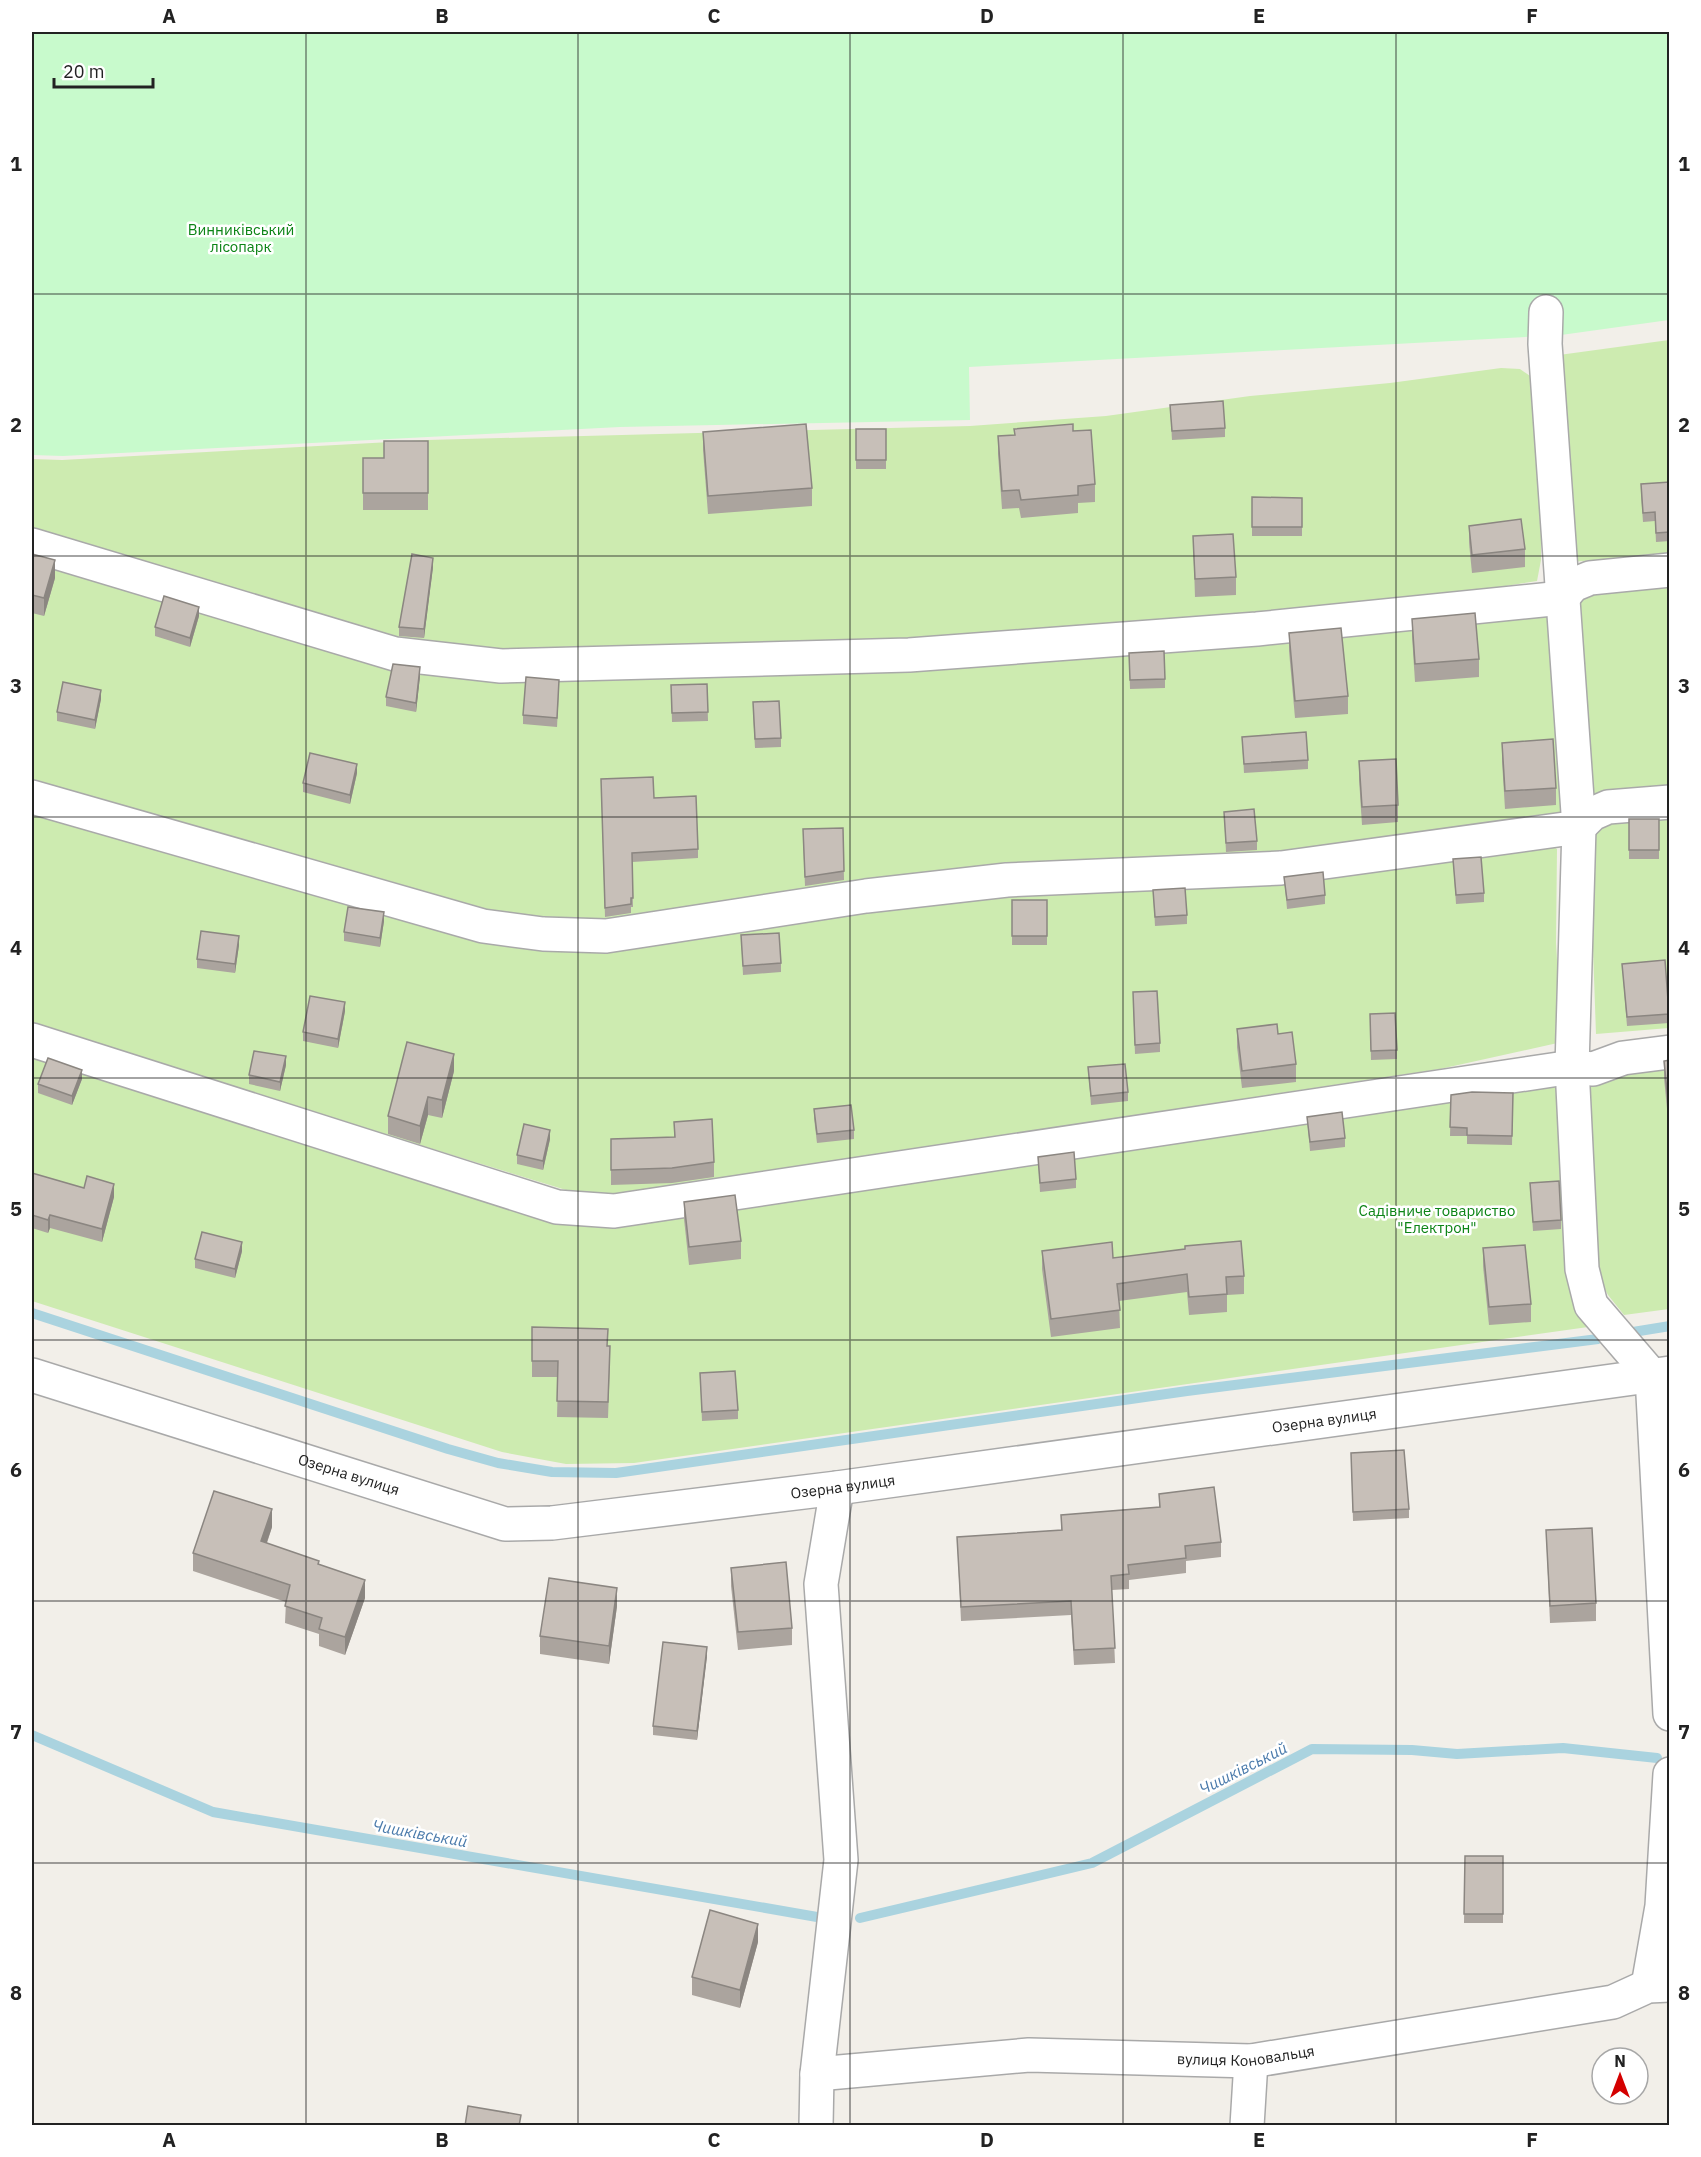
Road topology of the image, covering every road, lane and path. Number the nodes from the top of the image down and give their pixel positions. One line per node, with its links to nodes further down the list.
1 (1546, 312): 4 (street)
2 (32, 545): 4 (street)
3 (1670, 570): 4 (street)
4 (1562, 598): 7 (street)
5 (32, 797): 7 (street)
6 (1670, 802): 7 (street)
7 (1579, 827): 10 (street)
8 (32, 1040): 10 (street)
9 (1670, 1052): 10 (street)
10 (1572, 1067): 11 (street)
11 (1661, 1374): 13 (street, Озерна вулиця); 14 (street)
12 (32, 1376): 13 (street, Озерна вулиця)
13 (837, 1488): 18 (street)
14 (1670, 1714)
15 (1670, 1774): 16 (street)
16 (1659, 1986): 17 (street, вулиця Коновальця)
17 (1251, 2061): 18 (street, вулиця Коновальця); 20 (street)
18 (817, 2074): 19 (street)
19 (816, 2126)
20 (1246, 2126)

